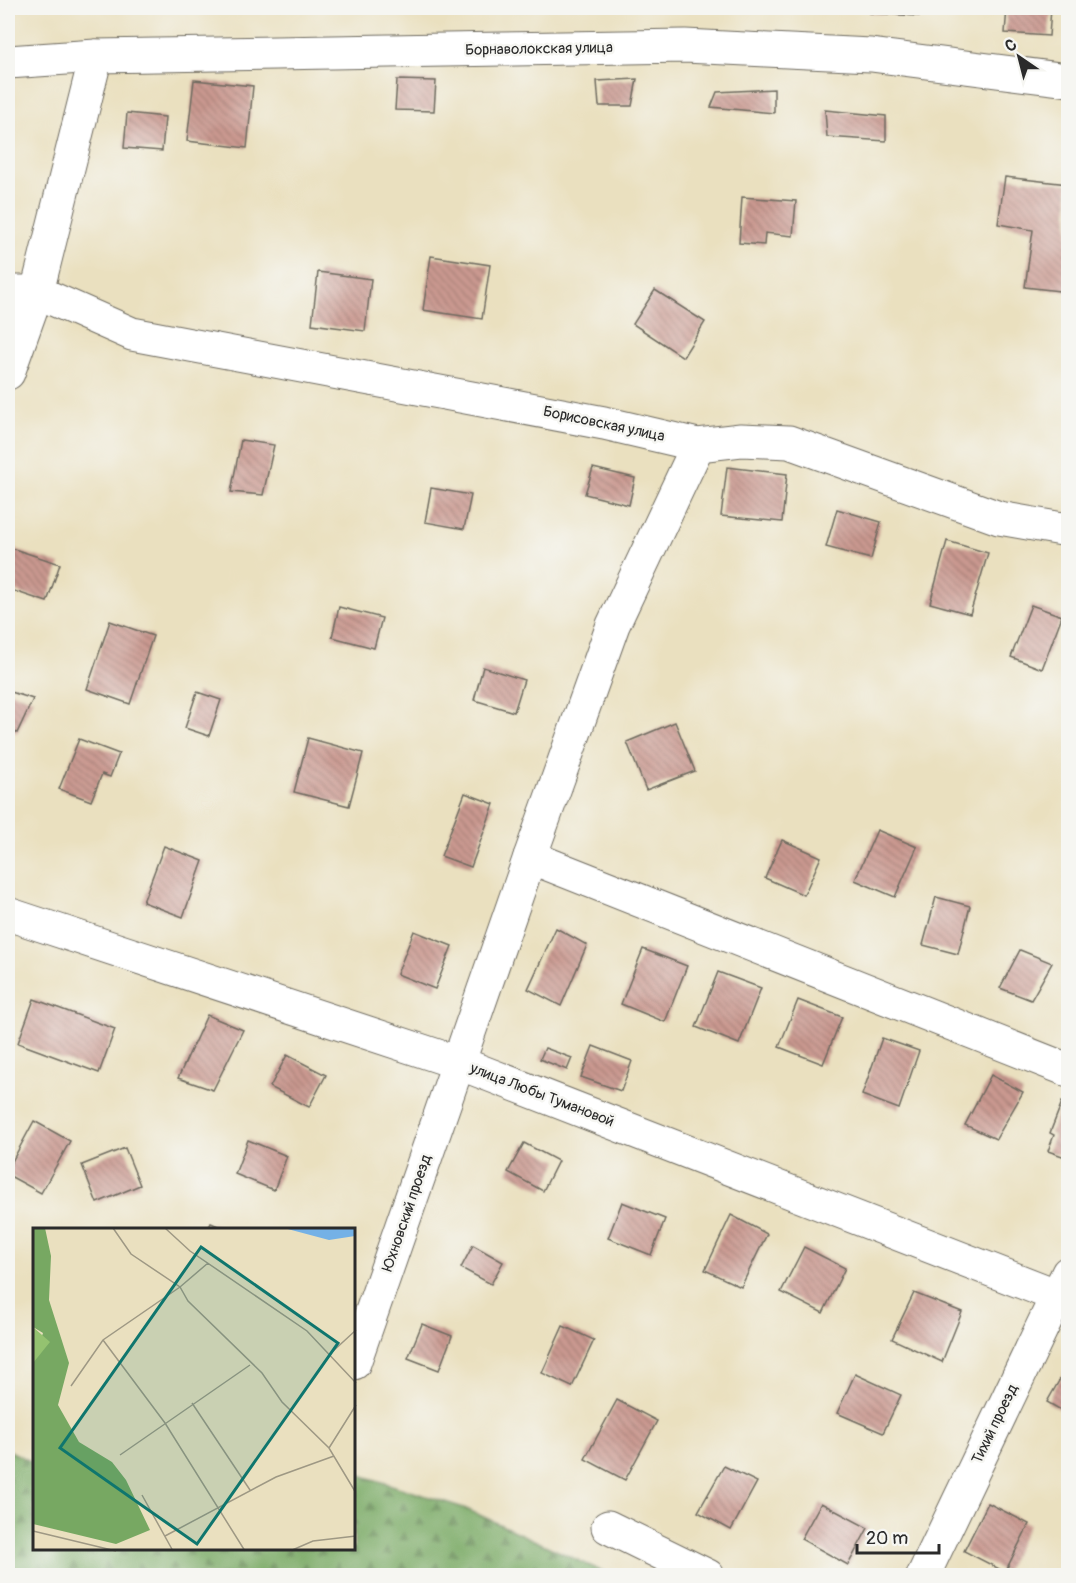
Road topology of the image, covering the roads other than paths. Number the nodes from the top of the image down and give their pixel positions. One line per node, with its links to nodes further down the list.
1 (96, 56): 2 (street, Борнаволокская улица); 3 (street, Борнаволокская улица); 4 (street)
2 (8, 62)
3 (1068, 80)
4 (22, 292): 5 (street); 6 (street, Борисовская улица)
5 (8, 373)
6 (698, 445): 7 (street, Борисовская улица); 8 (street, Юхновский проезд)
7 (1068, 530)
8 (530, 857): 10 (street, Юхновский проезд); 11 (street)
9 (8, 914): 10 (street, улица Любы Тумановой)
10 (459, 1063): 12 (street, улица Любы Тумановой); 13 (street, Юхновский проезд)
11 (1068, 1070)
12 (1065, 1289): 16 (street, Тихий проезд)
13 (356, 1357)
14 (608, 1527): 15 (street)
15 (708, 1575)
16 (923, 1575)

